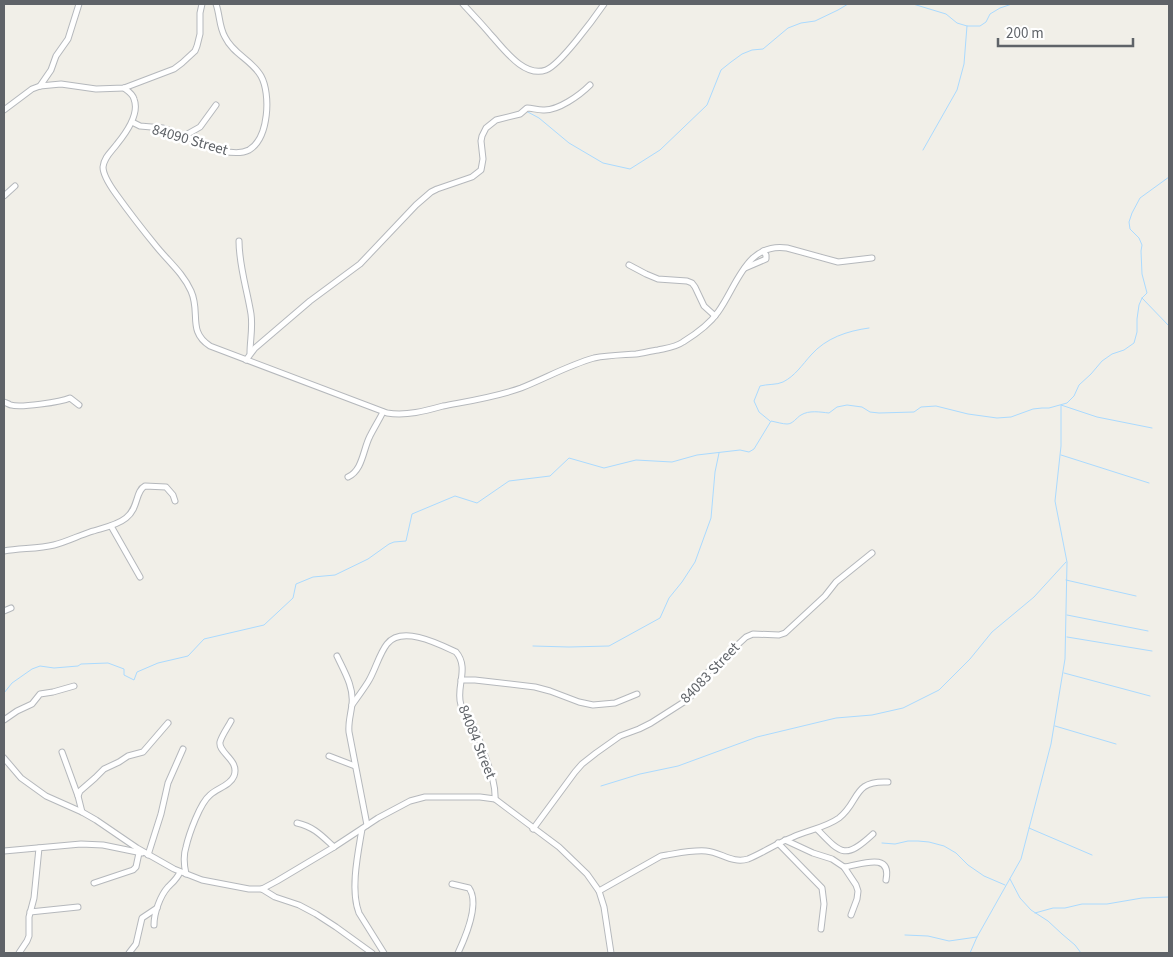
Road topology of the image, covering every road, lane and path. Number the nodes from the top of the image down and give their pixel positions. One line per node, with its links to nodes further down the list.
1 (79, 4): 7 (street)
2 (202, 4): 8 (street)
3 (216, 4): 12 (street, 84090 Street)
4 (462, 4): 5 (street)
5 (604, 4)
6 (590, 85): 19 (street)
7 (40, 86): 8 (street); 10 (street)
8 (124, 88): 11 (street)
9 (216, 105): 12 (street)
10 (4, 110)
11 (132, 122): 12 (street, 84090 Street); 20 (street)
12 (184, 136)
13 (16, 186): 14 (street)
14 (4, 196)
15 (238, 241): 19 (street)
16 (872, 258): 18 (street)
17 (629, 265): 18 (street)
18 (715, 316): 23 (street)
19 (250, 353): 20 (street)
20 (246, 360): 23 (street)
21 (4, 402): 22 (street)
22 (79, 405)
23 (383, 412): 24 (street)
24 (348, 477)
25 (175, 501): 26 (street)
26 (111, 526): 27 (street); 29 (street)
27 (4, 551)
28 (872, 553): 52 (street, 84083 Street)
29 (140, 577)
30 (11, 608): 31 (street)
31 (4, 611)
32 (337, 656): 36 (street)
33 (461, 680): 35 (street); 36 (street, 84084 Street); 47 (street, 84084 Street)
34 (74, 686): 37 (street)
35 (637, 694)
36 (352, 705): 44 (street)
37 (4, 720)
38 (231, 721): 63 (street)
39 (168, 723): 46 (street)
40 (182, 749): 61 (street)
41 (62, 752): 46 (street)
42 (329, 756): 44 (street)
43 (4, 758): 48 (street)
44 (355, 766): 50 (street)
45 (888, 782): 53 (street)
46 (78, 796): 48 (street)
47 (495, 799): 50 (street); 52 (street)
48 (82, 812): 61 (street)
49 (297, 822): 57 (street)
50 (367, 825): 51 (street)
51 (362, 829): 57 (street); 78 (street)
52 (533, 829): 68 (street)
53 (817, 829): 54 (street); 55 (street)
54 (873, 834)
55 (785, 840): 56 (street); 62 (street)
56 (778, 843): 68 (street); 74 (street)
57 (334, 846): 67 (street)
58 (39, 848): 59 (street); 60 (street); 71 (street)
59 (4, 850)
60 (139, 853): 61 (street); 65 (street)
61 (147, 854): 63 (street)
62 (844, 867): 64 (street); 72 (street)
63 (183, 873): 67 (street); 70 (street)
64 (886, 880)
65 (94, 883)
66 (452, 884): 79 (street)
67 (262, 889): 77 (street)
68 (598, 891): 80 (street)
69 (78, 907): 71 (street)
70 (157, 908): 73 (street); 76 (street)
71 (30, 912): 75 (street)
72 (851, 915)
73 (154, 925)
74 (821, 929)
75 (18, 953)
76 (130, 953)
77 (372, 953)
78 (384, 953)
79 (458, 953)
80 (611, 953)

